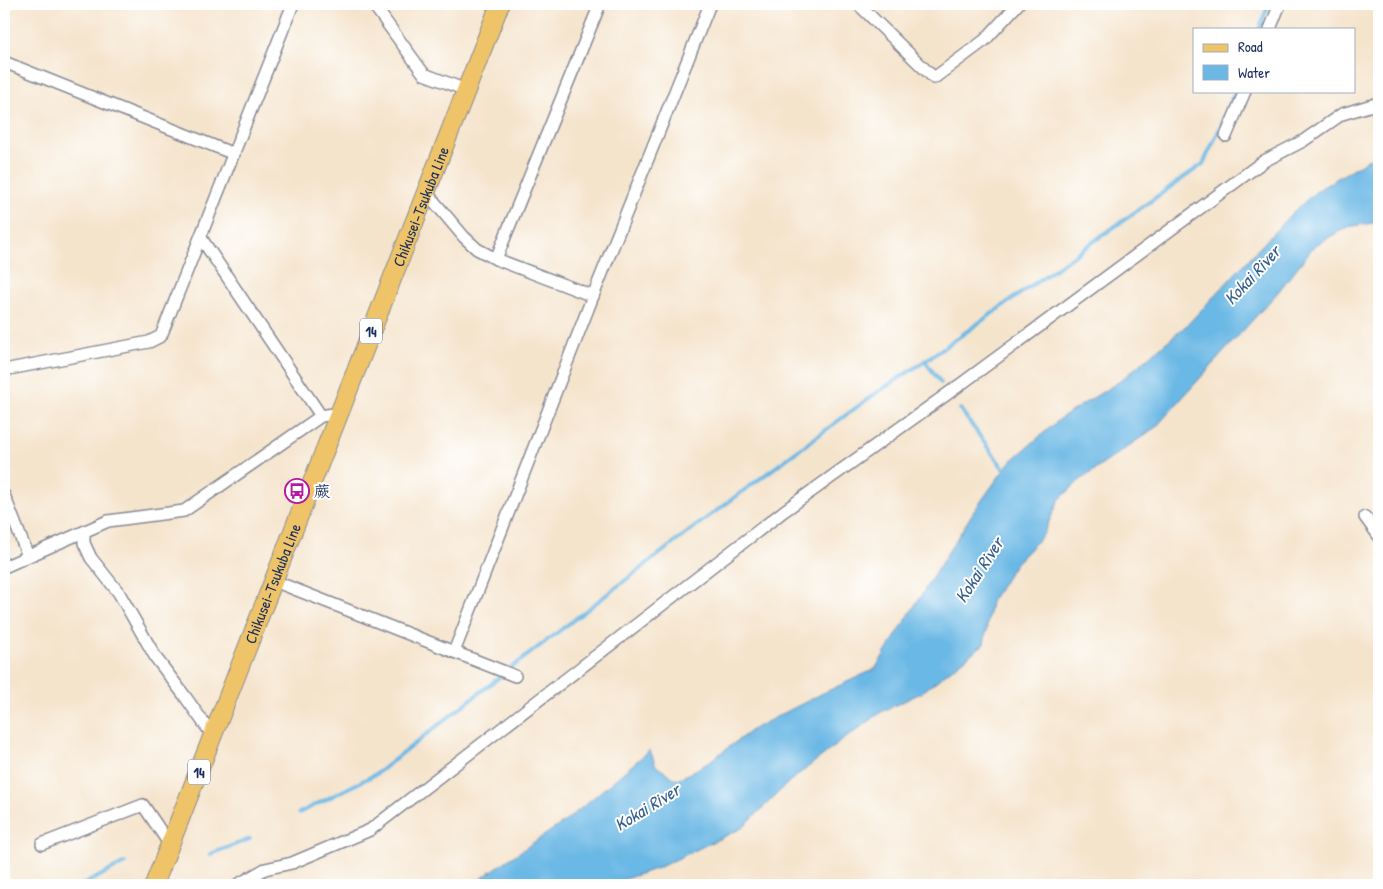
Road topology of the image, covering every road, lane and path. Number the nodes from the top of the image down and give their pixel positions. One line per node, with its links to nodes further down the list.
1 (293, 4): 15 (street)
2 (374, 4): 11 (street)
3 (500, 4): 11 (main road, Chikusei-Tsukuba Line / 14)
4 (600, 4): 18 (street)
5 (710, 4): 19 (street)
6 (858, 4): 7 (street)
7 (1018, 4)
8 (1280, 4): 9 (street)
9 (1270, 28)
10 (4, 62): 15 (street)
11 (466, 90): 16 (main road, Chikusei-Tsukuba Line / 14)
12 (1245, 92): 14 (street)
13 (1379, 103): 36 (street)
14 (1226, 136)
15 (234, 154): 17 (street)
16 (426, 192): 18 (street); 21 (main road, Chikusei-Tsukuba Line / 14)
17 (201, 238): 20 (street); 22 (street)
18 (496, 259): 19 (street)
19 (593, 296): 30 (street)
20 (4, 370)
21 (339, 413): 22 (street); 29 (main road, Chikusei-Tsukuba Line / 14)
22 (320, 416): 25 (street)
23 (4, 496): 27 (street)
24 (1365, 517): 26 (street)
25 (84, 532): 27 (street); 32 (street)
26 (1379, 536)
27 (28, 556): 28 (street)
28 (4, 567)
29 (274, 581): 30 (street); 32 (main road, Chikusei-Tsukuba Line / 14)
30 (454, 652): 31 (street)
31 (508, 674)
32 (213, 736): 34 (main road, Chikusei-Tsukuba Line / 14)
33 (42, 844): 34 (street)
34 (170, 845): 35 (main road, Chikusei-Tsukuba Line / 14)
35 (154, 885)
36 (237, 885)

